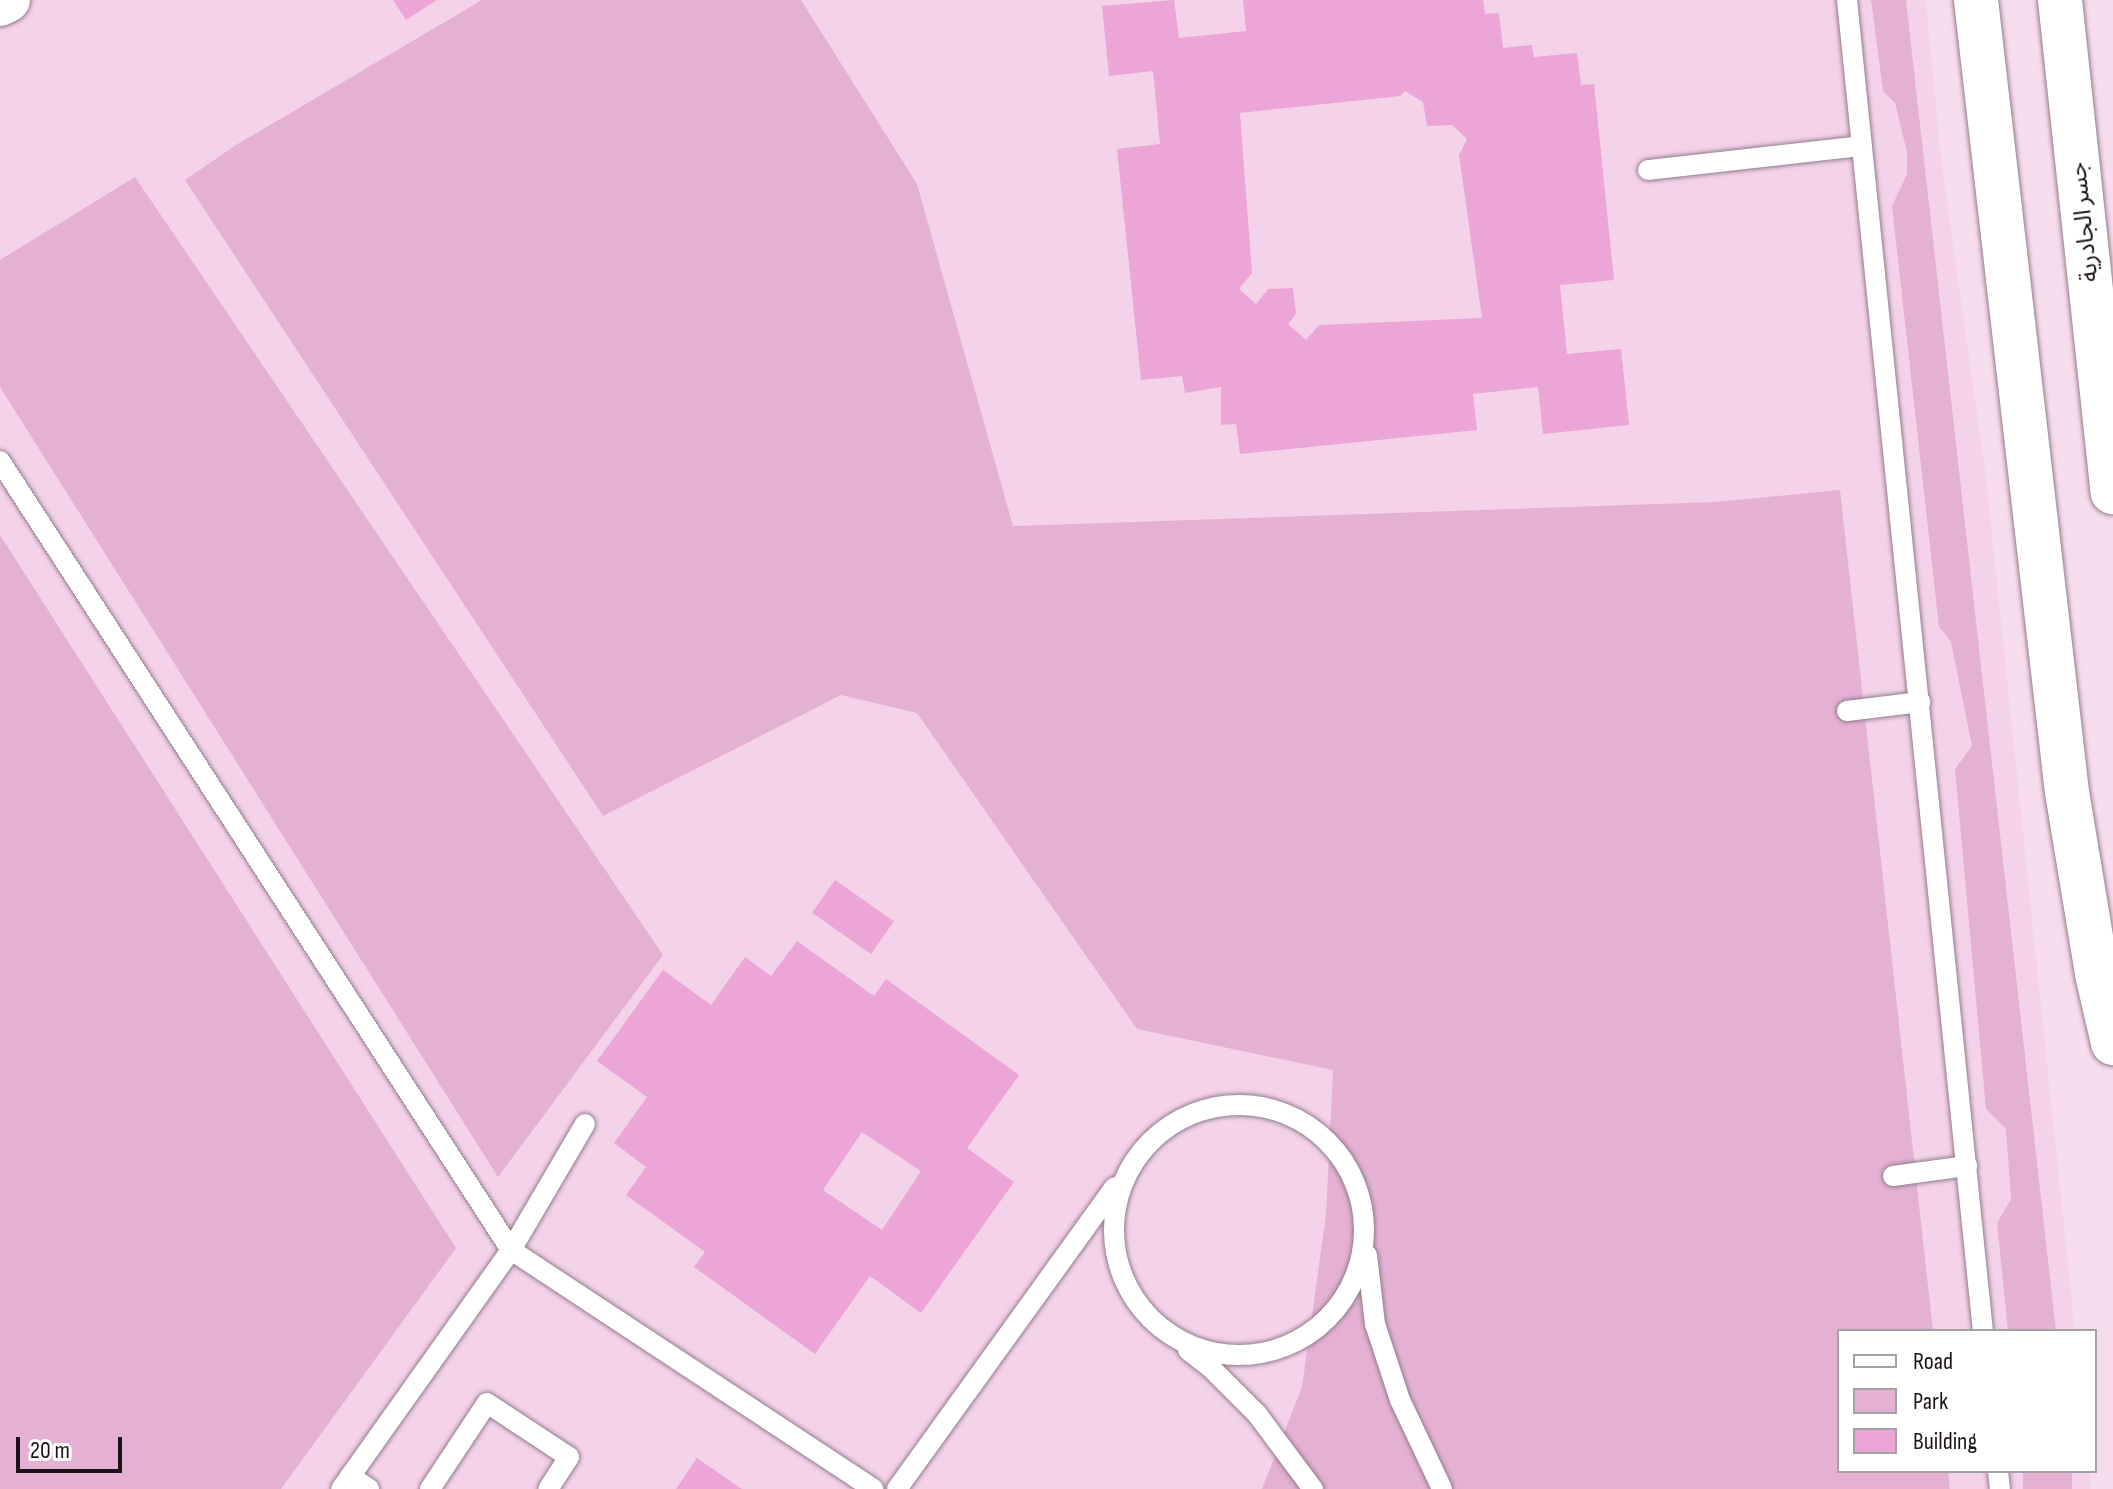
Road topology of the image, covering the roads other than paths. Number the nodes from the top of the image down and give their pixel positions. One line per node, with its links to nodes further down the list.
1 (8, 0): 5 (main road)
2 (1847, 0): 6 (lane)
3 (1976, 0): 12 (main road)
4 (2060, 0): 9 (main road, جسر الجادرية)
5 (0, 4)
6 (1862, 146): 7 (lane); 10 (lane)
7 (1648, 170)
8 (0, 461): 18 (lane)
9 (2113, 492)
10 (1920, 702): 11 (lane); 14 (lane)
11 (1847, 711)
12 (2113, 1043)
13 (585, 1124): 18 (lane)
14 (1967, 1166): 16 (lane); 20 (lane)
15 (1126, 1172): 17 (lane); 19 (lane); 26 (lane)
16 (1893, 1176)
17 (1365, 1231): 19 (lane); 28 (lane)
18 (511, 1250): 21 (lane); 25 (lane)
19 (1153, 1323): 27 (lane)
20 (1983, 1329)
21 (346, 1483): 22 (lane)
22 (369, 1489)
23 (430, 1489): 24 (lane)
24 (548, 1489)
25 (873, 1489)
26 (897, 1489)
27 (1313, 1489)
28 (1442, 1489)

